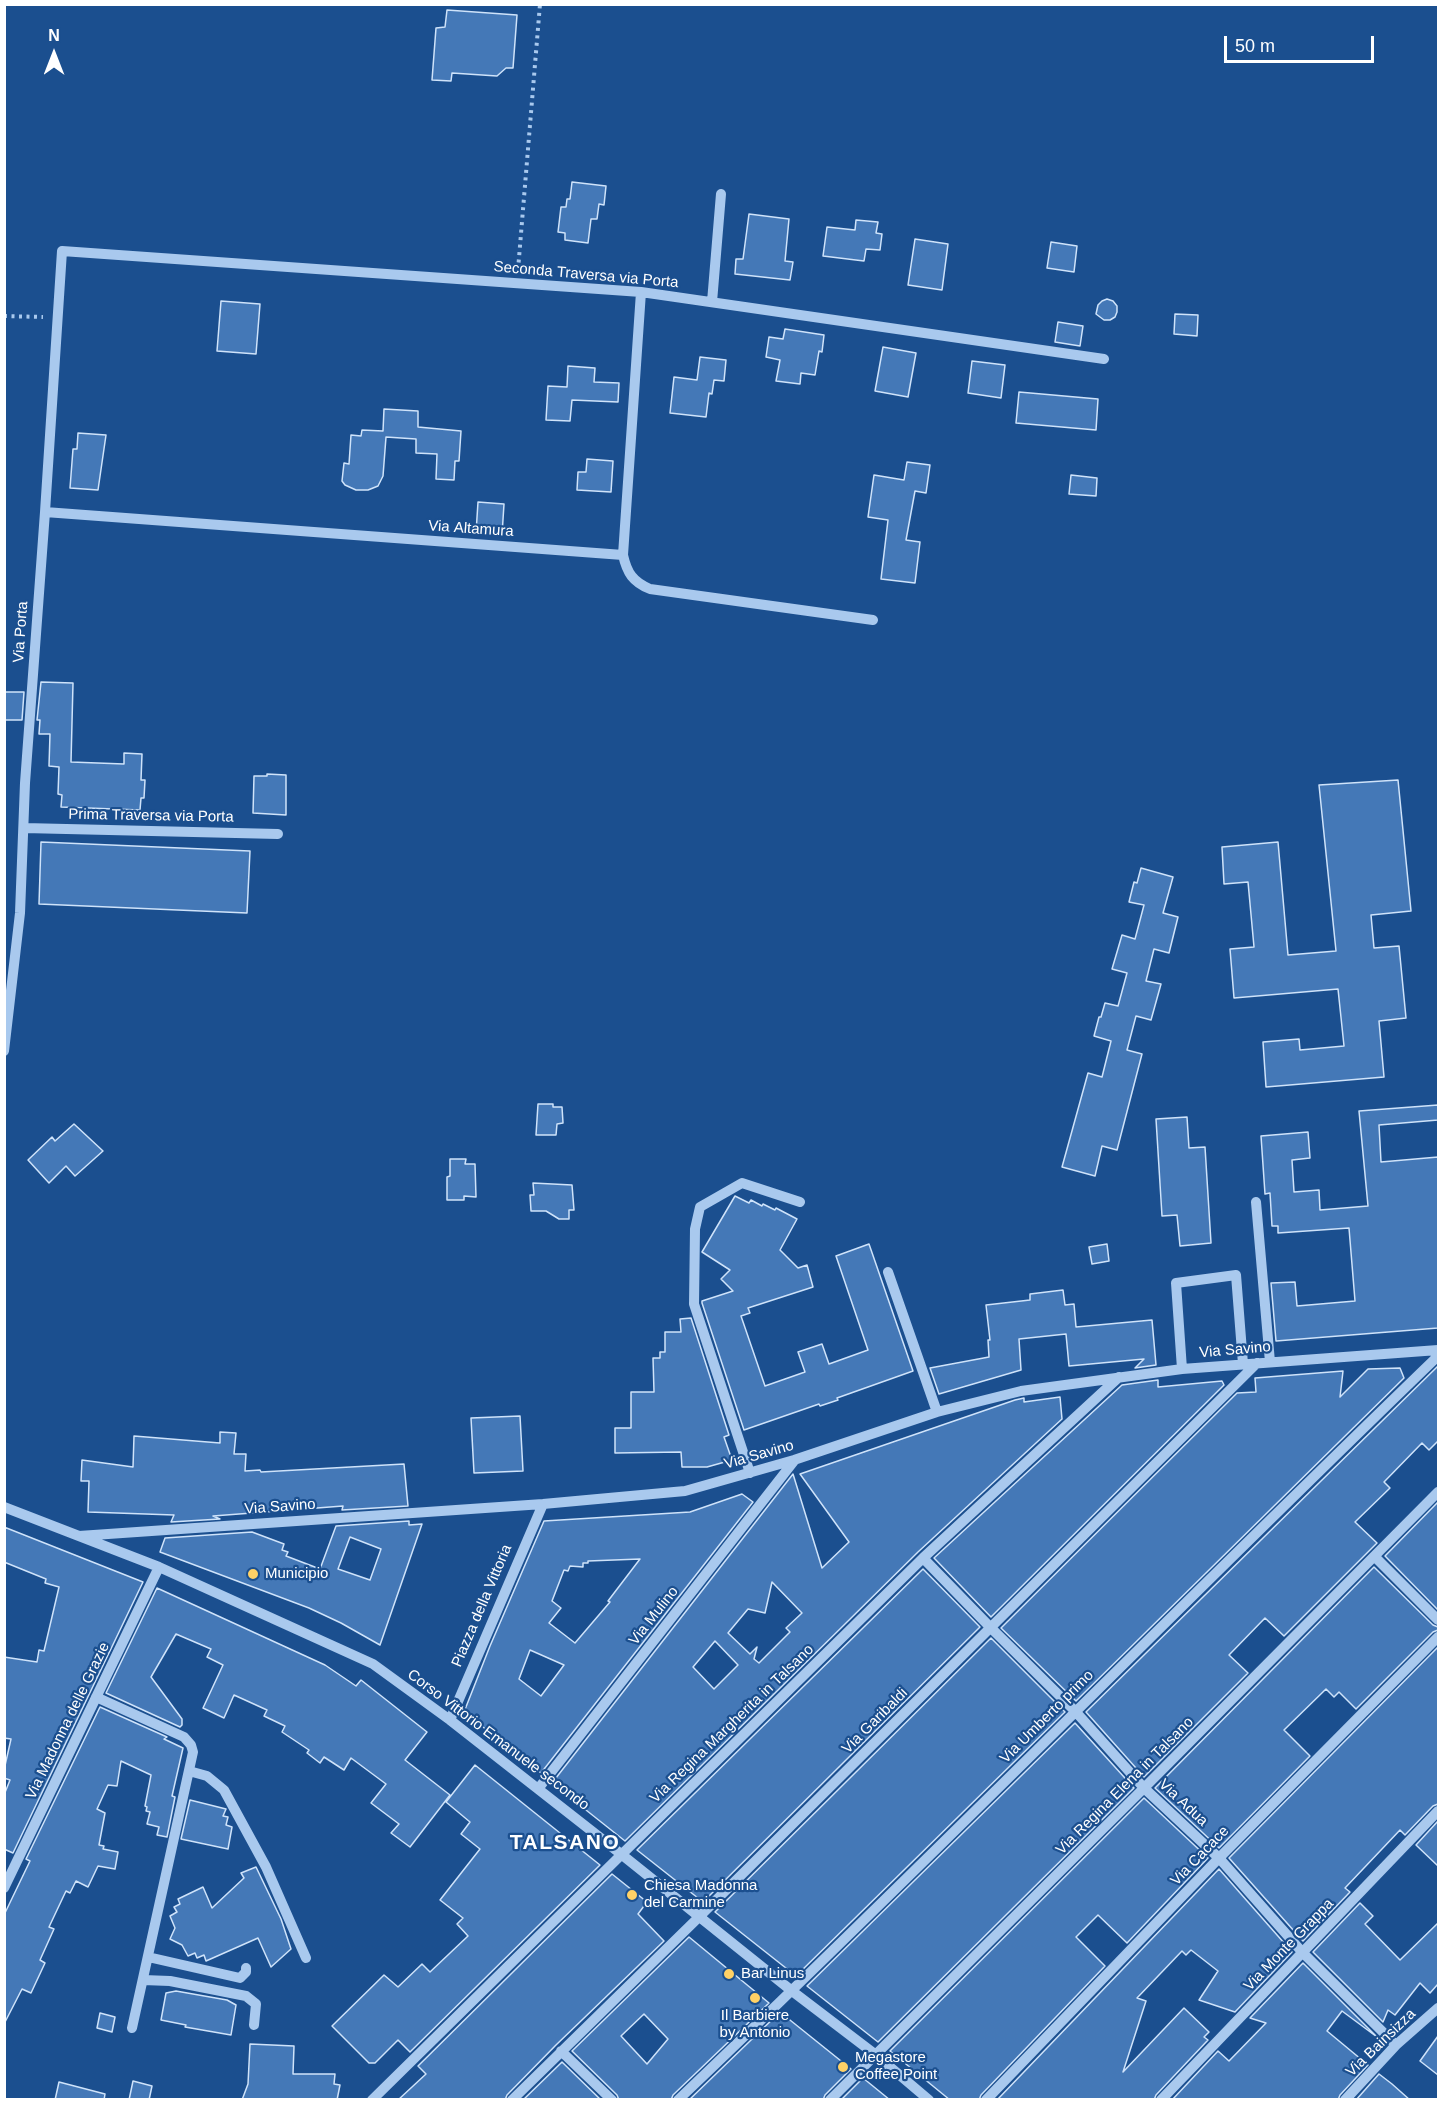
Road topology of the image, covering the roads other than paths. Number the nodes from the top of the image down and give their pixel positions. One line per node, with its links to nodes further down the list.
1 (721, 194): 4 (street)
2 (62, 251): 3 (street, Seconda Traversa via Porta); 6 (street, Via Porta)
3 (641, 292): 4 (street, Seconda Traversa via Porta); 7 (street)
4 (712, 302): 5 (street, Seconda Traversa via Porta)
5 (1104, 359)
6 (45, 512): 7 (street, Via Altamura); 9 (street, Via Porta)
7 (623, 555): 8 (street)
8 (873, 621)
9 (24, 828): 10 (street, Prima Traversa via Porta); 11 (street, Via Porta)
10 (278, 834)
11 (7, 1005): 12 (street, Via Porta)
12 (4, 1051)
13 (800, 1202): 25 (street)
14 (1256, 1202): 18 (street)
15 (888, 1272): 23 (street)
16 (1438, 1350): 18 (street, Via Savino)
17 (1438, 1356): 37 (street, Via Umberto primo)
18 (1270, 1362): 19 (street, Via Savino)
19 (1257, 1363): 20 (street, Via Savino); 34 (street, Via Garibaldi)
20 (1244, 1364): 21 (street, Via Savino); 21 (street)
21 (1182, 1369): 22 (street, Via Savino)
22 (1119, 1376): 23 (street, Via Savino); 31 (street, Via Regina Margherita in Talsano)
23 (937, 1412): 24 (street, Via Savino)
24 (794, 1460): 25 (street, Via Savino); 41 (street, Via Mulino)
25 (750, 1473): 27 (street, Via Savino)
26 (1438, 1492): 30 (street, Via Regina Elena in Talsano)
27 (543, 1503): 29 (street, Via Savino); 38 (street, Piazza della Vittoria)
28 (4, 1507): 29 (street, Corso Vittorio Emanuele secondo)
29 (79, 1536): 32 (street, Corso Vittorio Emanuele secondo)
30 (1375, 1557): 33 (street); 40 (street, Via Regina Elena in Talsano)
31 (923, 1558): 34 (street, Via Adua); 43 (street, Via Regina Margherita in Talsano)
32 (159, 1567): 36 (street, Via Madonna delle Grazie); 38 (street, Corso Vittorio Emanuele secondo)
33 (1438, 1620)
34 (990, 1627): 37 (street, Via Adua); 46 (street, Via Garibaldi)
35 (1438, 1637): 44 (street, Via Cacace)
36 (96, 1697): 39 (street); 45 (street, Via Madonna delle Grazie)
37 (1075, 1711): 40 (street, Via Adua); 52 (street, Via Umberto primo)
38 (450, 1720): 41 (street, Corso Vittorio Emanuele secondo)
39 (189, 1771): 48 (street); 49 (street)
40 (1144, 1788): 44 (street, Via Adua); 58 (street, Via Regina Elena in Talsano)
41 (538, 1789): 43 (street, Corso Vittorio Emanuele secondo)
42 (1438, 1811): 47 (street, Via Monte Grappa)
43 (621, 1854): 46 (street, Corso Vittorio Emanuele secondo); 59 (street, Via Regina Margherita in Talsano)
44 (1219, 1858): 47 (street, Via Adua); 65 (street, Via Cacace)
45 (4, 1888)
46 (700, 1916): 52 (street, Corso Vittorio Emanuele secondo); 57 (street, Via Garibaldi)
47 (1303, 1953): 56 (street, Via Adua); 66 (street, Via Monte Grappa)
48 (148, 1957): 50 (street); 51 (street)
49 (306, 1958)
50 (246, 1968)
51 (143, 1980): 54 (street); 55 (street)
52 (792, 1991): 58 (street, Corso Vittorio Emanuele secondo); 62 (street, Via Umberto primo)
53 (1437, 2012): 56 (street, Via Bainsizza)
54 (254, 2025)
55 (132, 2028)
56 (1396, 2045): 67 (street, Via Bainsizza)
57 (561, 2051): 60 (street, Via Garibaldi); 61 (street)
58 (876, 2055): 63 (street, Via Regina Elena in Talsano); 64 (street, Corso Vittorio Emanuele secondo)
59 (372, 2100)
60 (512, 2100)
61 (612, 2100)
62 (678, 2100)
63 (830, 2100)
64 (929, 2100)
65 (986, 2100)
66 (1161, 2100)
67 (1345, 2100)

